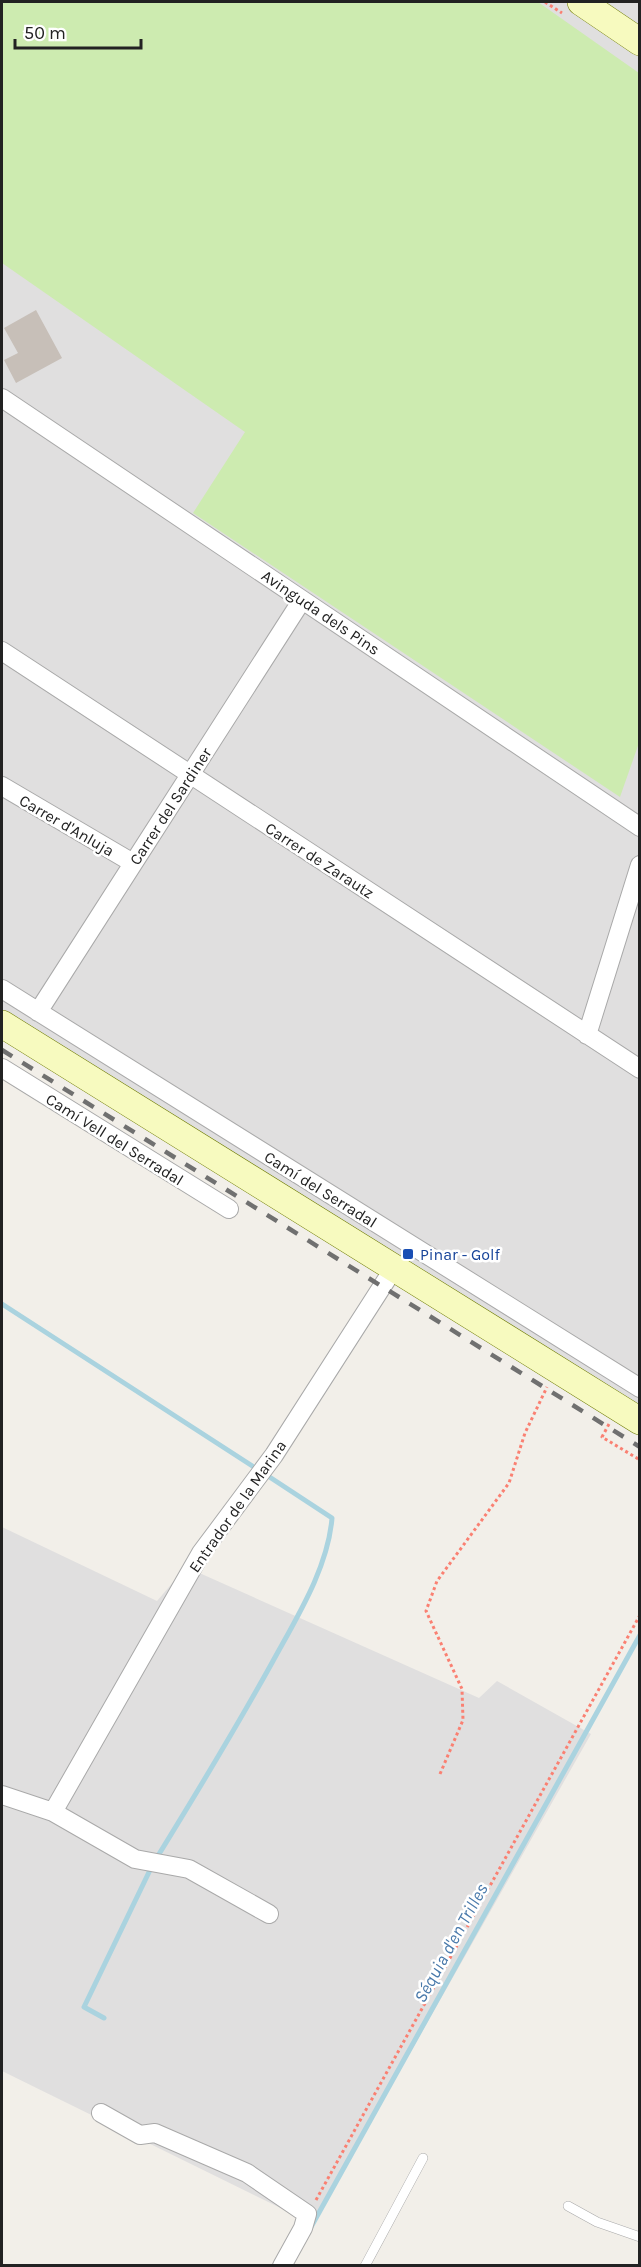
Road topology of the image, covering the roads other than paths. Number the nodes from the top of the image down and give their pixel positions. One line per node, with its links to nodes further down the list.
1 (581, 2): 2 (street)
2 (639, 42)
3 (2, 398): 4 (street, Avinguda dels Pins)
4 (302, 600): 6 (street, Carrer del Sardiner); 8 (street, Avinguda dels Pins)
5 (2, 651): 6 (street, Carrer de Zarautz)
6 (190, 775): 9 (street, Carrer del Sardiner); 14 (street, Carrer de Zarautz)
7 (2, 786): 9 (street, Carrer d'Anluja)
8 (639, 828)
9 (133, 863): 12 (street, Carrer del Sardiner)
10 (639, 865): 14 (street)
11 (2, 989): 12 (street, Camí del Serradal)
12 (38, 1012): 19 (street, Camí del Serradal)
13 (2, 1024): 18 (street, Camí del Serradal)
14 (586, 1035): 16 (street, Carrer de Zarautz)
15 (2, 1068): 17 (street, Camí Vell del Serradal)
16 (639, 1069)
17 (229, 1209)
18 (394, 1268): 20 (street, Camí del Serradal); 22 (street, Entrador de la Marina)
19 (639, 1387): 20 (street)
20 (629, 1414)
21 (2, 1796): 22 (street)
22 (53, 1812): 23 (street)
23 (269, 1914)
24 (101, 2113): 28 (street)
25 (423, 2158): 29 (lane)
26 (568, 2206): 27 (lane)
27 (639, 2237)
28 (282, 2265)
29 (365, 2265)

